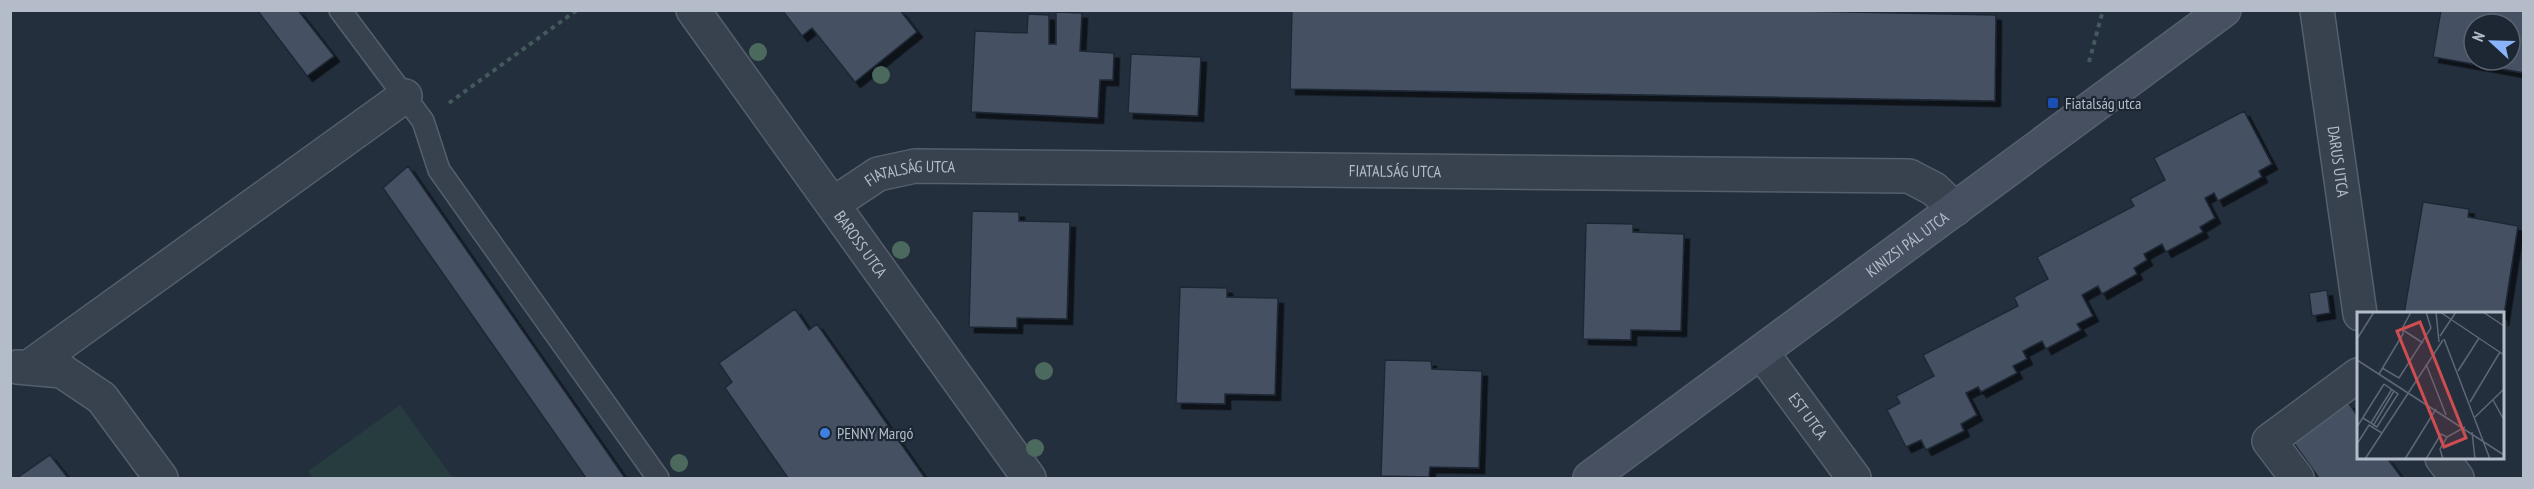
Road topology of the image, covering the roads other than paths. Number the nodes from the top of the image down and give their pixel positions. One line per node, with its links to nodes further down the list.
1 (340, 10): 5 (lane)
2 (693, 10): 6 (street, BAROSS UTCA)
3 (2224, 10): 7 (street, KINIZSI PÁL UTCA)
4 (2317, 10): 8 (street, DARUS UTCA)
5 (414, 108): 10 (street); 14 (lane)
6 (833, 204): 7 (street, FIATALSÁG UTCA); 15 (street, BAROSS UTCA)
7 (1955, 209): 9 (street, KINIZSI PÁL UTCA)
8 (2360, 312)
9 (1762, 353): 16 (street, KINIZSI PÁL UTCA); 17 (street, EST UTCA)
10 (20, 367): 13 (street)
11 (2357, 376): 18 (street)
12 (2443, 459): 19 (street)
13 (161, 478)
14 (658, 478)
15 (1029, 478)
16 (1590, 478)
17 (1854, 478)
18 (2297, 478)
19 (2457, 478)

